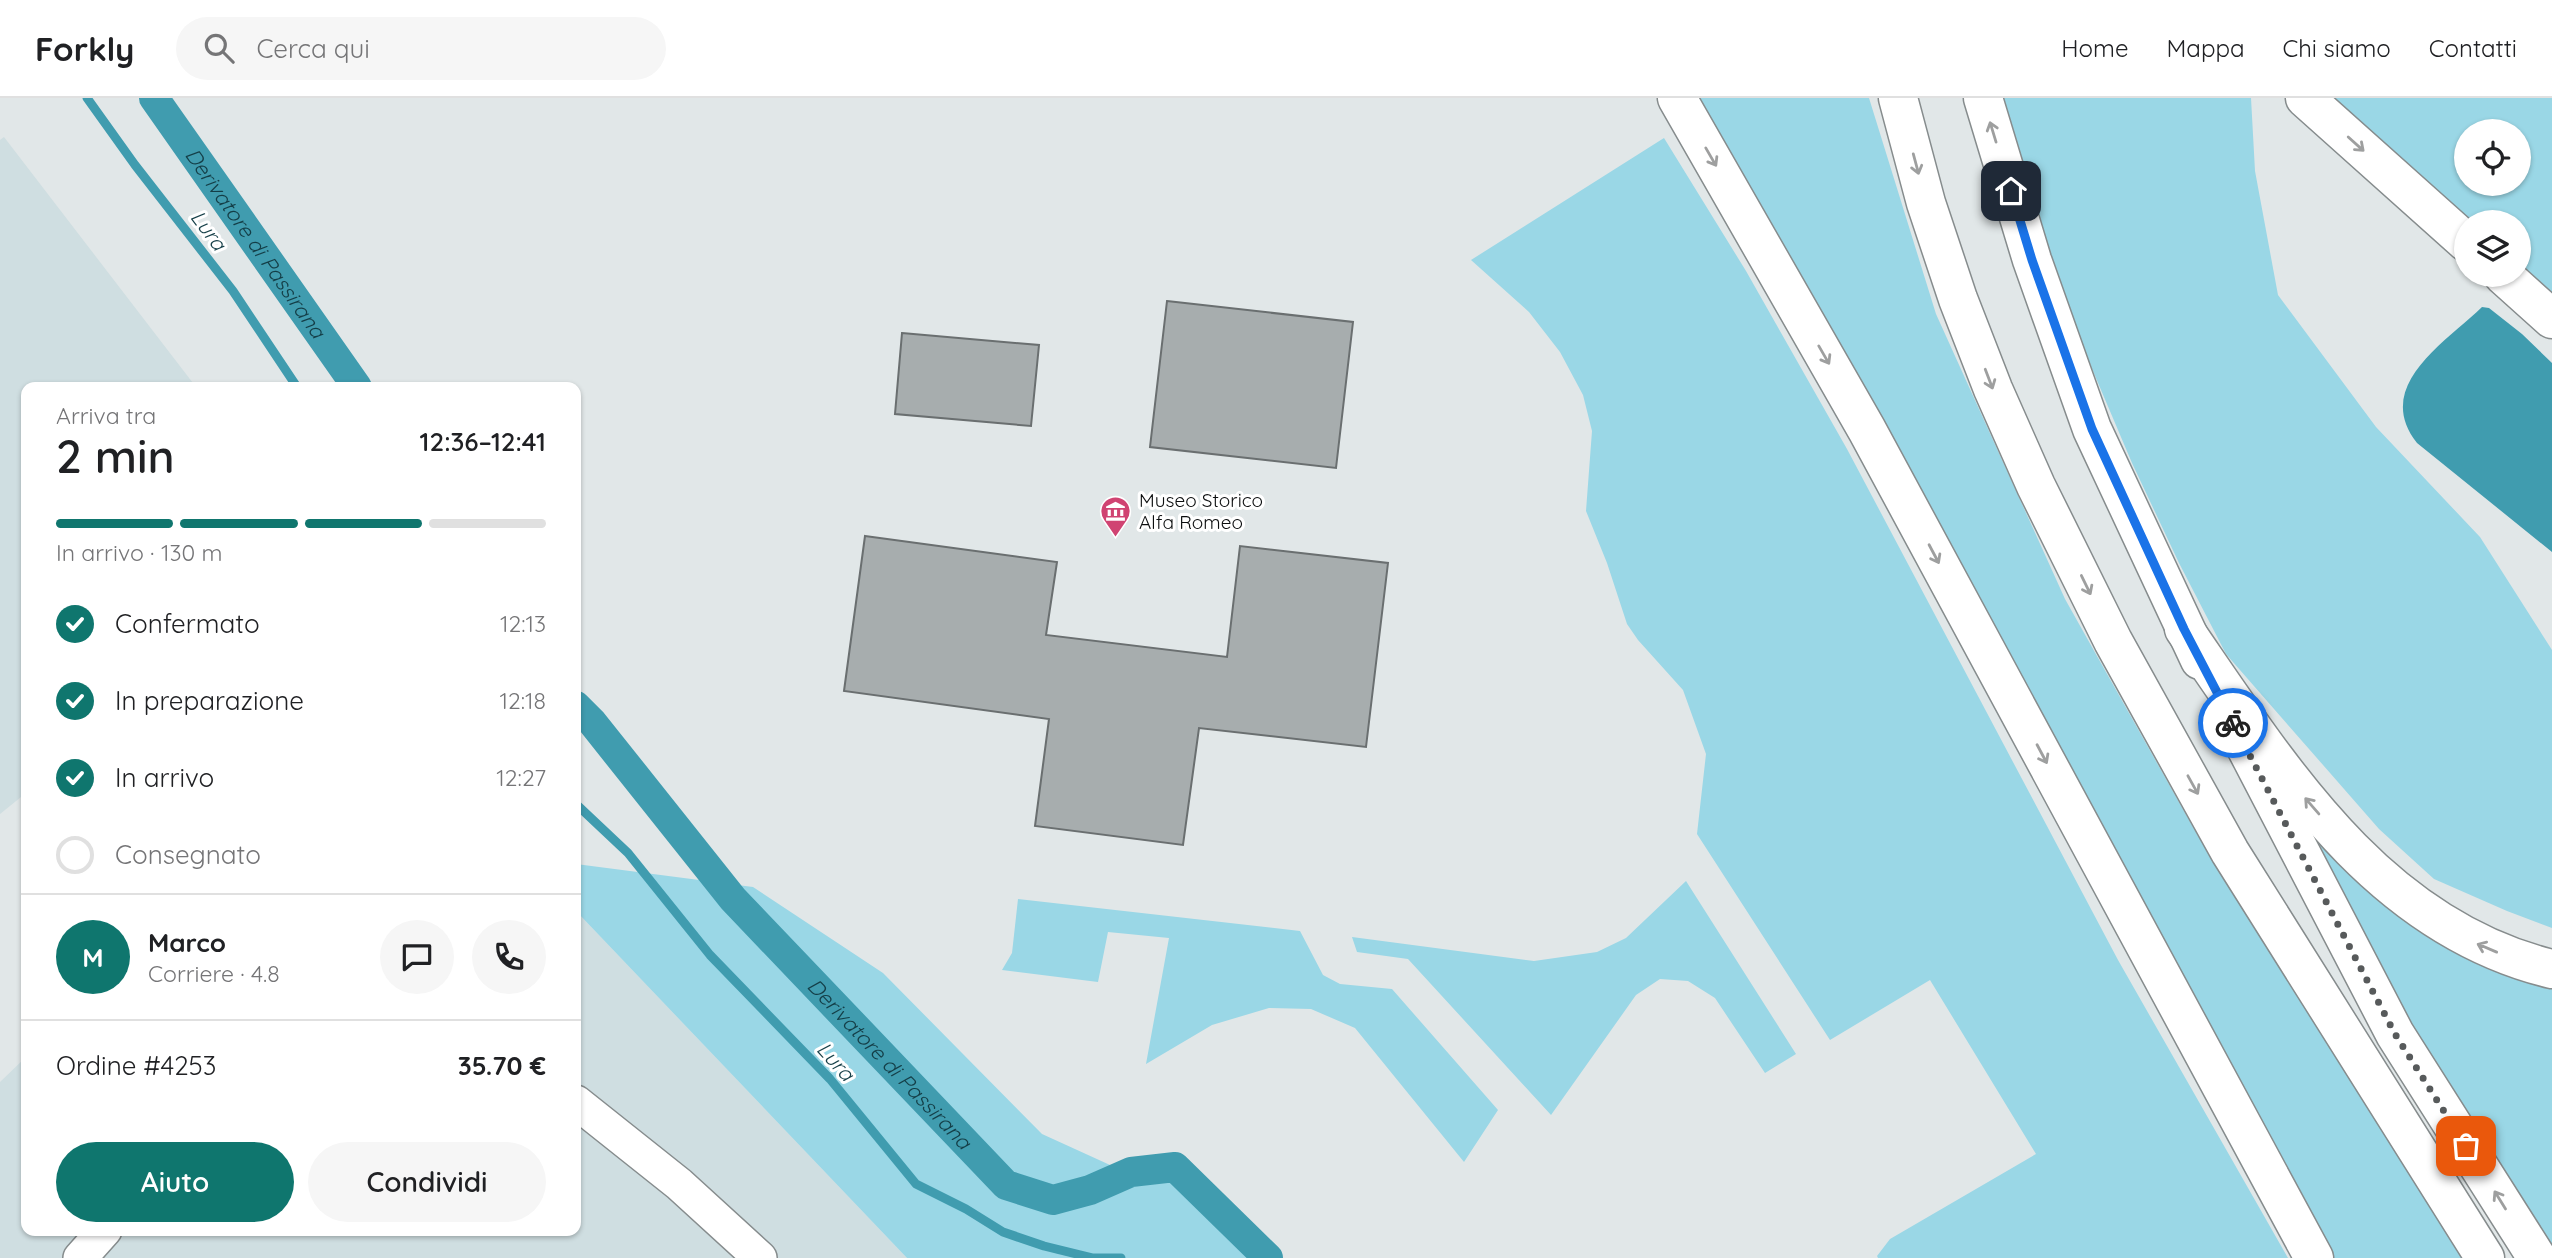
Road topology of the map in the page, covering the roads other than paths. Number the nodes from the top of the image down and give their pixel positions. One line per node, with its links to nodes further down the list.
1 (1677, 98): 14 (main road, one-way to 14)
2 (1898, 98): 15 (main road, one-way to 15)
3 (1983, 98): 8 (main road, one-way to 3)
4 (2305, 98): 5 (main road, one-way to 5)
5 (2454, 231)
6 (2516, 287): 7 (main road)
7 (2552, 319)
8 (2184, 629): 9 (main road, one-way to 8); 16 (main road, one-way to 8)
9 (2552, 970)
10 (581, 1106): 13 (street)
11 (100, 1236): 12 (street)
12 (80, 1258)
13 (760, 1258)
14 (2314, 1258)
15 (2485, 1258)
16 (2536, 1258)

